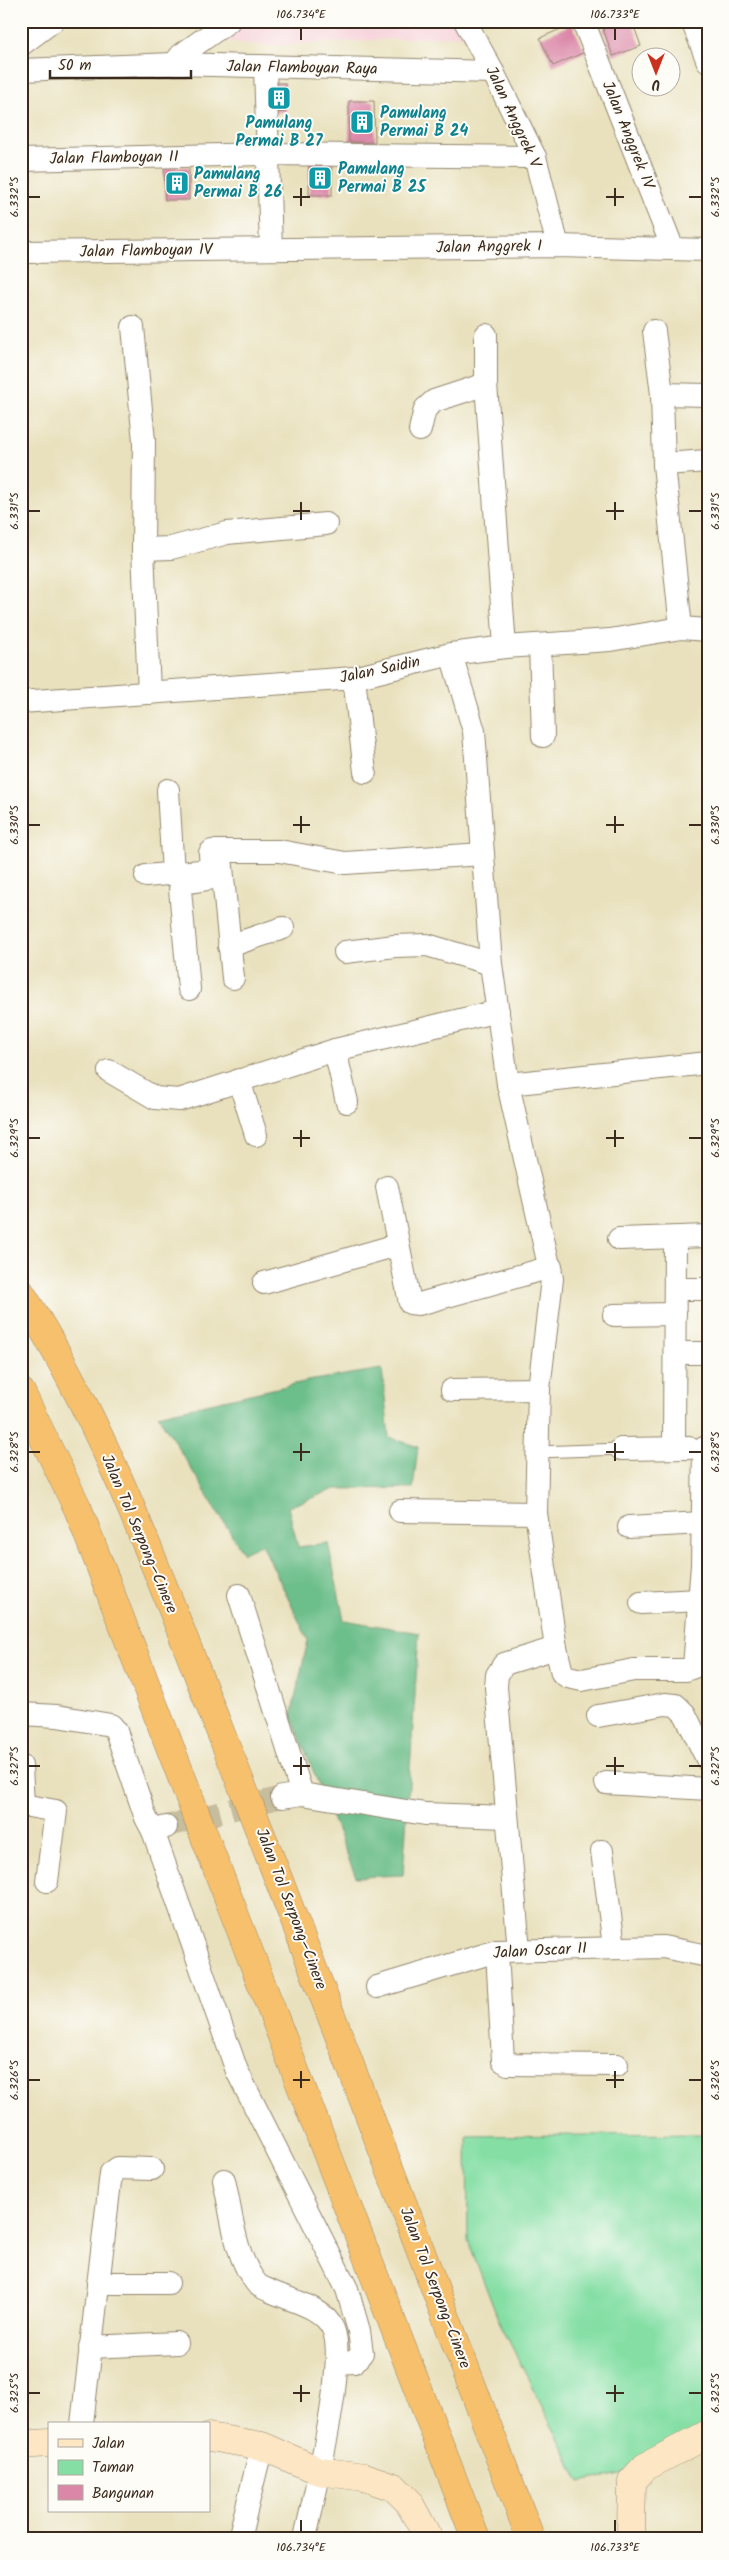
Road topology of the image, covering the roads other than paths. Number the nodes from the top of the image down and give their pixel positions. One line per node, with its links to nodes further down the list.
1 (53, 21): 6 (street)
2 (229, 21): 8 (street)
3 (466, 21): 11 (street, Jalan Anggrek V)
4 (583, 21): 16 (street, Jalan Anggrek IV)
5 (692, 21): 7 (street)
6 (21, 45)
7 (708, 62)
8 (174, 64): 9 (street, Jalan Flamboyan Raya); 10 (street, Jalan Flamboyan Raya)
9 (264, 68): 11 (street, Jalan Flamboyan Raya); 12 (street)
10 (21, 70)
11 (493, 72): 13 (street, Jalan Anggrek V)
12 (266, 154): 13 (street, Jalan Flamboyan II); 14 (street, Jalan Flamboyan II); 17 (street)
13 (535, 157): 15 (street, Jalan Anggrek V)
14 (21, 160)
15 (558, 246): 16 (street, Jalan Anggrek I); 17 (street, Jalan Anggrek I)
16 (673, 249): 18 (street, Jalan Anggrek I)
17 (270, 250): 19 (street, Jalan Flamboyan IV)
18 (708, 250)
19 (21, 252)
20 (133, 327): 30 (street)
21 (654, 331): 24 (street)
22 (486, 335): 23 (street)
23 (486, 384): 26 (street); 34 (street)
24 (662, 394): 25 (street); 28 (street)
25 (708, 395)
26 (420, 430)
27 (708, 461): 28 (street)
28 (664, 464): 31 (street)
29 (326, 524): 30 (street)
30 (143, 549): 37 (street)
31 (681, 628): 32 (street, Jalan Saidin); 33 (street, Jalan Saidin)
32 (708, 630)
33 (540, 645): 34 (street, Jalan Saidin); 39 (street)
34 (505, 647): 35 (street, Jalan Saidin)
35 (451, 654): 36 (street, Jalan Saidin); 43 (street)
36 (354, 678): 37 (street, Jalan Saidin); 40 (street)
37 (149, 693): 38 (street, Jalan Saidin)
38 (21, 702)
39 (543, 736)
40 (365, 772)
41 (168, 790): 44 (street)
42 (227, 852): 43 (street); 44 (street); 46 (street)
43 (483, 854): 50 (street)
44 (173, 873): 45 (street)
45 (146, 876)
46 (223, 878): 48 (street); 52 (street)
47 (283, 928): 48 (street)
48 (229, 946): 51 (street)
49 (345, 952): 50 (street)
50 (491, 964): 53 (street)
51 (234, 978)
52 (189, 989)
53 (498, 1011): 54 (street); 58 (street)
54 (334, 1050): 57 (street); 59 (street)
55 (708, 1063): 58 (street)
56 (109, 1072): 57 (street)
57 (239, 1080): 60 (street)
58 (508, 1084): 66 (street)
59 (347, 1102)
60 (256, 1136)
61 (387, 1187): 65 (street)
62 (708, 1236): 63 (street)
63 (676, 1238): 64 (street); 68 (street)
64 (619, 1239)
65 (397, 1245): 66 (street); 67 (street)
66 (551, 1267): 75 (street)
67 (264, 1283)
68 (675, 1289): 69 (street); 71 (street)
69 (708, 1289)
70 (21, 1293): 123 (highway, Jalan Tol Serpong–Cinere)
71 (675, 1314): 72 (street); 73 (street)
72 (614, 1315)
73 (675, 1353): 74 (street); 78 (street)
74 (708, 1353)
75 (539, 1389): 76 (street); 81 (street)
76 (452, 1390)
77 (21, 1392): 122 (highway)
78 (674, 1448): 79 (street); 80 (street)
79 (706, 1448): 84 (street)
80 (622, 1449): 81 (lane)
81 (538, 1452): 83 (street)
82 (400, 1511): 83 (street)
83 (536, 1513): 89 (street)
84 (702, 1523): 85 (street); 87 (street)
85 (629, 1527)
86 (239, 1596): 97 (street)
87 (699, 1600): 88 (street); 89 (street)
88 (641, 1603)
89 (556, 1648): 97 (street)
90 (21, 1714): 111 (street)
91 (598, 1716): 92 (street)
92 (708, 1761)
93 (21, 1766): 96 (street)
94 (606, 1783): 95 (street)
95 (708, 1789)
96 (22, 1805): 99 (street)
97 (506, 1817): 101 (street)
98 (602, 1851): 100 (street)
99 (47, 1881)
100 (614, 1948): 101 (street, Jalan Oscar II); 102 (street, Jalan Oscar II)
101 (508, 1950): 103 (street, Jalan Oscar II); 104 (street)
102 (708, 1956)
103 (377, 1987)
104 (617, 2065)
105 (152, 2169): 107 (street)
106 (224, 2180): 111 (street)
107 (98, 2284): 108 (street); 110 (street)
108 (168, 2284)
109 (177, 2343): 110 (street)
110 (90, 2347): 112 (street)
111 (337, 2363): 118 (street)
112 (82, 2422)
113 (708, 2434): 124 (street)
114 (210, 2438): 117 (street)
115 (48, 2443): 116 (street)
116 (21, 2444)
117 (262, 2446): 118 (street); 119 (street)
118 (318, 2471): 120 (street); 121 (street)
119 (239, 2539)
120 (305, 2539)
121 (428, 2539)
122 (476, 2539)
123 (531, 2539)
124 (633, 2539)

